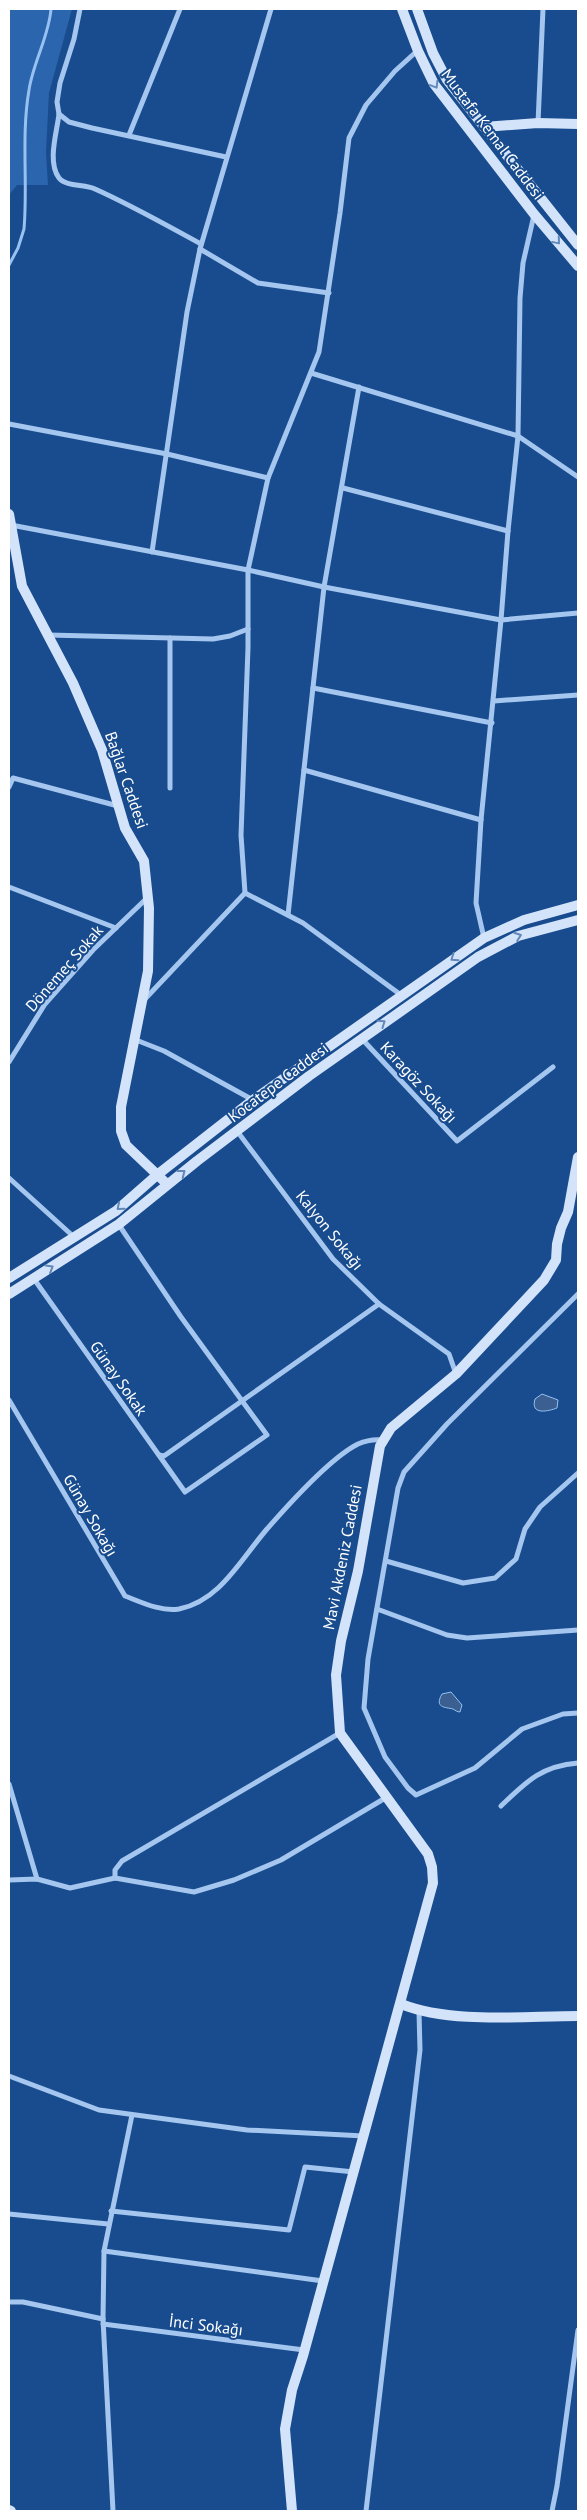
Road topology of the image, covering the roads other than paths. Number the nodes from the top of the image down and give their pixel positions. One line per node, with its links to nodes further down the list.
1 (80, 9): 8 (street)
2 (180, 9): 12 (street)
3 (271, 9): 13 (street)
4 (402, 9): 7 (street, Mustafa Kemal Caddesi)
5 (418, 9): 11 (street, Mustafa Kemal Caddesi)
6 (543, 9): 9 (street)
7 (418, 51): 14 (street, Mustafa Kemal Caddesi, one-way to 14); 18 (street)
8 (59, 114): 12 (street); 16 (street)
9 (538, 123): 10 (street); 11 (street)
10 (578, 124)
11 (484, 127): 15 (street, Mustafa Kemal Caddesi)
12 (129, 135): 13 (street)
13 (226, 157): 16 (street)
14 (534, 214): 17 (street, Mustafa Kemal Caddesi, one-way to 17); 22 (street)
15 (578, 245)
16 (200, 247): 18 (street); 23 (street)
17 (578, 266)
18 (329, 293): 19 (street)
19 (311, 372): 20 (street); 25 (street)
20 (359, 388): 22 (street); 26 (street)
21 (9, 424): 23 (street)
22 (518, 436): 24 (street); 29 (street)
23 (167, 454): 25 (street); 30 (street)
24 (578, 476)
25 (268, 478): 31 (street)
26 (343, 488): 29 (street); 32 (street)
27 (9, 514): 28 (street, Bağlar Caddesi)
28 (11, 525): 30 (street); 36 (street, Bağlar Caddesi)
29 (508, 531): 34 (street)
30 (152, 552): 31 (street)
31 (248, 570): 32 (street); 35 (street)
32 (324, 587): 34 (street); 38 (street)
33 (578, 612): 34 (street)
34 (501, 620): 40 (street)
35 (248, 629): 37 (street); 48 (street)
36 (47, 634): 37 (street); 45 (street, Bağlar Caddesi)
37 (170, 638): 44 (street)
38 (313, 688): 41 (street); 42 (street)
39 (578, 694): 40 (street)
40 (494, 700): 41 (street)
41 (492, 723): 46 (street)
42 (304, 770): 46 (street); 51 (street)
43 (9, 787): 45 (street)
44 (170, 788)
45 (118, 806): 49 (street, Bağlar Caddesi)
46 (481, 820): 54 (street)
47 (9, 886): 53 (street)
48 (244, 893): 51 (street); 56 (street)
49 (148, 897): 53 (street, Dönemeç Sokak); 56 (street, Bağlar Caddesi)
50 (578, 907): 54 (street, Kocatepe Caddesi)
51 (288, 915): 55 (street)
52 (578, 920): 57 (street, Kocatepe Caddesi, one-way to 52)
53 (116, 928): 59 (street, Dönemeç Sokak)
54 (484, 938): 55 (street, Kocatepe Caddesi, one-way to 55)
55 (401, 995): 61 (street, Kocatepe Caddesi)
56 (143, 1001): 58 (street, Bağlar Caddesi)
57 (362, 1039): 60 (street, Karagöz Sokağı); 62 (street, Kocatepe Caddesi)
58 (136, 1040): 61 (street); 64 (street, Bağlar Caddesi)
59 (9, 1062)
60 (553, 1067)
61 (253, 1100): 64 (street, Kocatepe Caddesi)
62 (237, 1131): 66 (street, Kocatepe Caddesi, one-way to 62); 73 (street, Kalyon Sokağı)
63 (578, 1157): 74 (street, Mavi Akdeniz Caddesi)
64 (156, 1175): 66 (street, Bağlar Caddesi); 68 (street, Kocatepe Caddesi, one-way to 68)
65 (9, 1178): 68 (street)
66 (167, 1184): 67 (street, Kocatepe Caddesi)
67 (119, 1224): 70 (street, Kocatepe Caddesi, one-way to 67); 76 (street)
68 (74, 1238): 69 (street, Kocatepe Caddesi)
69 (9, 1278)
70 (33, 1278): 71 (street, Kocatepe Caddesi); 78 (street, Günay Sokak)
71 (9, 1294)
72 (578, 1294): 80 (street)
73 (379, 1304): 74 (street, Kalyon Sokağı); 76 (street)
74 (456, 1374): 77 (street, Mavi Akdeniz Caddesi)
75 (9, 1400): 77 (street, Günay Sokağı)
76 (242, 1400): 78 (street); 78 (street, Günay Sokak)
77 (384, 1440): 84 (street, Mavi Akdeniz Caddesi)
78 (159, 1456)
79 (578, 1473): 80 (street)
80 (386, 1562): 81 (street)
81 (378, 1609): 82 (street); 83 (street)
82 (578, 1630)
83 (578, 1713)
84 (340, 1733): 87 (street); 90 (street)
85 (578, 1763): 89 (street)
86 (9, 1784): 88 (street)
87 (387, 1797): 90 (street); 93 (street)
88 (11, 1798): 91 (street)
89 (501, 1806)
90 (115, 1878): 91 (street)
91 (37, 1879): 92 (street)
92 (9, 1880)
93 (400, 2004): 94 (street); 98 (street)
94 (420, 2012): 95 (street); 111 (street)
95 (578, 2016)
96 (9, 2076): 97 (street)
97 (132, 2115): 98 (street); 100 (street)
98 (364, 2136): 99 (street)
99 (354, 2172): 100 (street); 104 (street)
100 (111, 2211): 102 (street)
101 (9, 2214): 102 (street)
102 (108, 2224): 103 (street)
103 (104, 2251): 104 (street); 106 (street)
104 (324, 2281): 108 (street)
105 (9, 2302): 106 (street, İnci Sokağı)
106 (103, 2321): 108 (street, İnci Sokağı); 109 (street)
107 (578, 2330): 112 (street)
108 (305, 2350): 110 (street)
109 (113, 2511)
110 (292, 2511)
111 (366, 2511)
112 (552, 2511)

